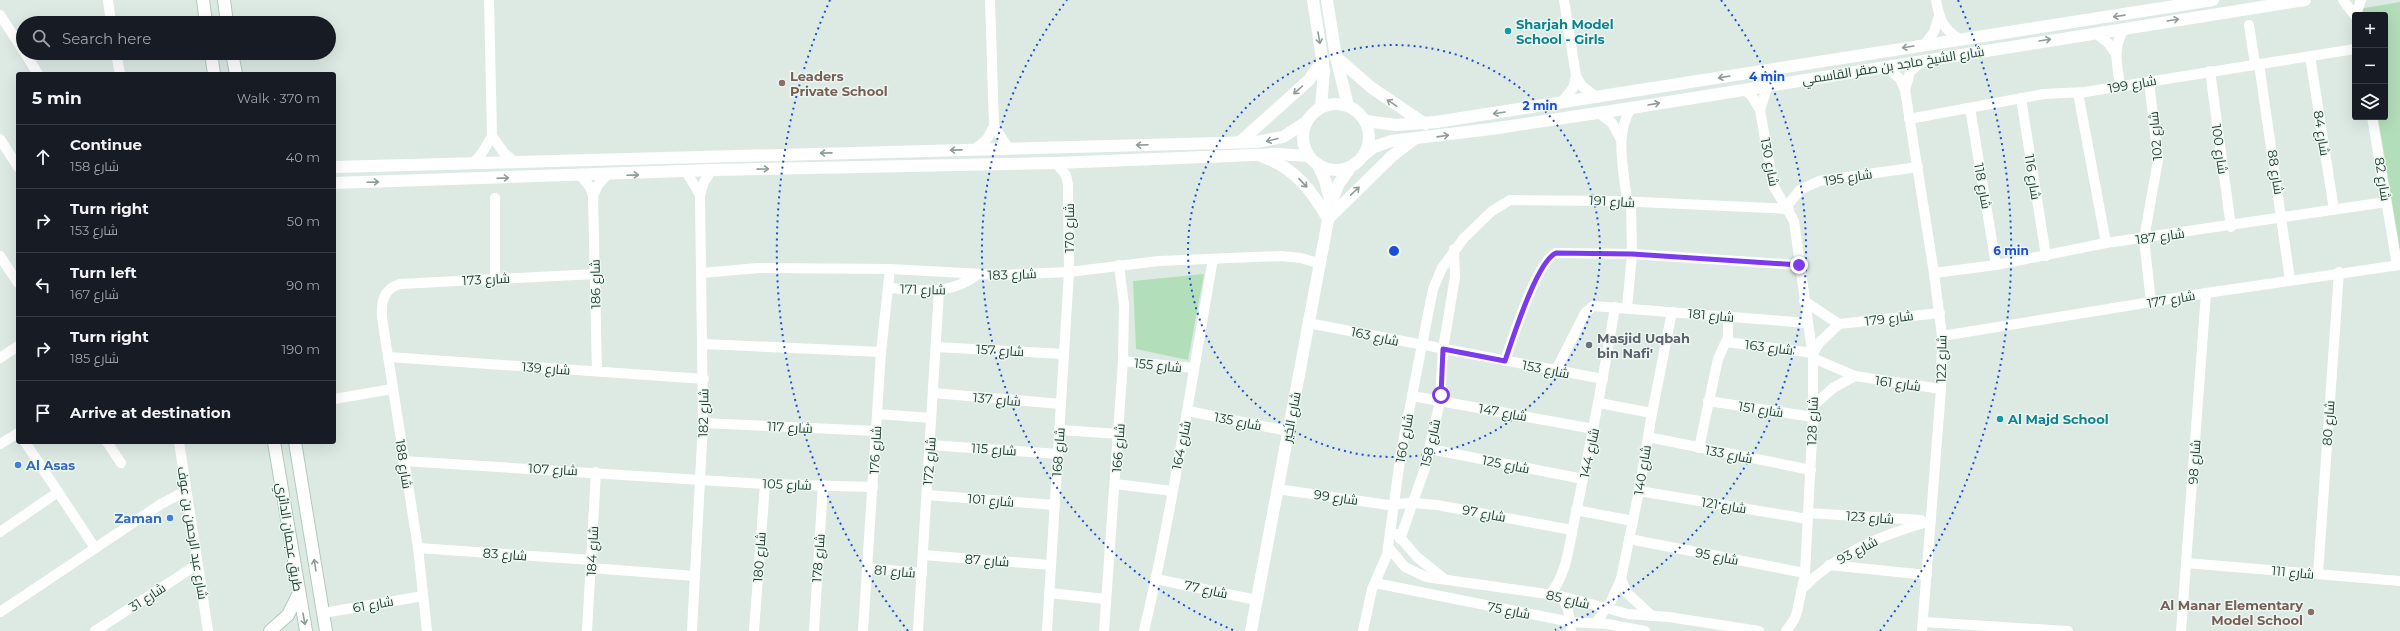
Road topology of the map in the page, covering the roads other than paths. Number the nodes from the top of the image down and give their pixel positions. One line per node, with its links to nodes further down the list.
1 (108, 0): 17 (street)
2 (203, 0): 18 (street)
3 (224, 0): 19 (street)
4 (489, 0): 68 (street)
5 (990, 0): 67 (street)
6 (1313, 0): 37 (street, one-way to 37)
7 (1328, 0): 32 (street)
8 (1564, 0): 46 (street)
9 (1936, 0): 20 (street)
10 (2213, 0): 22 (street, شارع الشيخ ماجد بن صقر القاسمي, one-way to 22)
11 (2305, 0): 23 (street, شارع الشيخ ماجد بن صقر القاسمي, one-way to 11)
12 (2343, 0): 14 (street)
13 (2361, 0): 15 (street)
14 (2353, 12)
15 (2357, 12)
16 (0, 15): 25 (street)
17 (111, 16)
18 (205, 16)
19 (226, 16)
20 (1939, 16): 26 (street); 27 (street)
21 (2249, 25): 39 (street, شارع 88)
22 (2036, 28): 26 (street, شارع الشيخ ماجد بن صقر القاسمي); 29 (street)
23 (2125, 28): 24 (street, شارع الشيخ ماجد بن صقر القاسمي); 30 (street)
24 (2096, 32): 29 (street, شارع الشيخ ماجد بن صقر القاسمي, one-way to 24); 30 (street)
25 (16, 39)
26 (1960, 39): 27 (street, شارع الشيخ ماجد بن صقر القاسمي)
27 (1924, 45): 53 (street, شارع الشيخ ماجد بن صقر القاسمي, one-way to 53)
28 (2352, 49): 31 (street, شارع 199)
29 (1987, 50): 38 (street, شارع الشيخ ماجد بن صقر القاسمي)
30 (2116, 53): 49 (street)
31 (2310, 56): 39 (street, شارع 199); 100 (street, شارع 84)
32 (1336, 57): 56 (street); 66 (street, one-way to 32)
33 (29, 60): 42 (street)
34 (117, 60): 43 (street)
35 (212, 60): 44 (street)
36 (233, 60): 45 (street)
37 (1323, 60): 57 (street); 72 (street, one-way to 72)
38 (1923, 60): 40 (street, شارع الشيخ ماجد بن صقر القاسمي); 51 (street, شارع 122)
39 (2257, 64): 41 (street, شارع 199); 102 (street, شارع 88)
40 (1886, 66): 48 (street, شارع الشيخ ماجد بن صقر القاسمي); 51 (street, شارع 122)
41 (2210, 71): 47 (street, شارع 199); 103 (street, شارع 100)
42 (37, 72)
43 (120, 72)
44 (214, 72)
45 (236, 72)
46 (1576, 76): 53 (street); 55 (street)
47 (2149, 81): 49 (street, شارع 199); 104 (street, شارع 102)
48 (1768, 85): 50 (street, شارع الشيخ ماجد بن صقر القاسمي); 60 (street, شارع 130)
49 (2120, 85): 52 (street, شارع 199)
50 (1744, 88): 58 (street, شارع الشيخ ماجد بن صقر القاسمي, one-way to 50); 60 (street, شارع 130)
51 (1905, 90): 62 (street, شارع 122)
52 (2078, 93): 54 (street, شارع 199); 105 (street)
53 (1597, 98): 55 (street, شارع الشيخ ماجد بن صقر القاسمي)
54 (2021, 98): 59 (street, شارع 199); 109 (street, شارع 116)
55 (1561, 103): 66 (street, شارع الشيخ ماجد بن صقر القاسمي, one-way to 66)
56 (1348, 106): 57 (street); 64 (street)
57 (1321, 107): 65 (street)
58 (1631, 108): 61 (street, شارع الشيخ ماجد بن صقر القاسمي); 69 (street)
59 (1970, 108): 62 (street, شارع 199); 114 (street, شارع 118)
60 (1760, 110): 99 (street, شارع 130)
61 (1600, 113): 69 (street); 71 (street, شارع الشيخ ماجد بن صقر القاسمي, one-way to 61)
62 (1910, 119): 85 (street, شارع 122)
63 (2372, 120): 97 (street, شارع 82)
64 (1365, 121): 66 (street, شارع الشيخ ماجد بن صقر القاسمي); 75 (street)
65 (1306, 122): 72 (street, one-way to 72); 77 (street)
66 (1425, 124)
67 (994, 126): 73 (street); 74 (street)
68 (492, 136): 78 (street); 80 (street)
69 (1620, 138): 96 (street)
70 (0, 139): 82 (street)
71 (1413, 140): 75 (street, شارع الشيخ ماجد بن صقر القاسمي); 101 (street, one-way to 71)
72 (1240, 142): 74 (street, one-way to 74)
73 (975, 149): 74 (street); 78 (street, one-way to 78)
74 (1009, 149)
75 (1365, 154): 86 (street)
76 (1258, 155): 77 (street); 79 (street); 101 (street, one-way to 101)
77 (1308, 156): 83 (street)
78 (515, 162): 80 (street)
79 (1082, 162): 81 (street); 92 (street, شارع 170)
80 (472, 163): 84 (street)
81 (1056, 163): 87 (street, one-way to 81); 92 (street, شارع 170)
82 (16, 164)
83 (1318, 166): 86 (street); 98 (street, شارع الخير)
84 (336, 167)
85 (1918, 167): 99 (street, شارع 195); 120 (street, شارع 122)
86 (1349, 168): 98 (street, شارع الخير)
87 (712, 170): 88 (street); 93 (street, شارع 182)
88 (687, 173): 89 (street, one-way to 88); 93 (street, شارع 182)
89 (607, 175): 90 (street); 94 (street)
90 (581, 176): 91 (street, one-way to 90); 94 (street, شارع 186)
91 (336, 183)
92 (1068, 184): 117 (street, شارع 170)
93 (700, 195): 119 (street, شارع 182)
94 (593, 196): 121 (street, شارع 186)
95 (495, 198): 123 (street)
96 (1629, 201): 99 (street, شارع 191); 106 (street, شارع 191); 107 (street)
97 (2386, 202): 100 (street, شارع 187); 115 (street, شارع 82)
98 (1331, 204): 101 (street, شارع الخير)
99 (1788, 208): 113 (street, شارع 128)
100 (2334, 210): 102 (street, شارع 187)
101 (1328, 219): 111 (street, شارع الخير)
102 (2281, 219): 103 (street, شارع 187); 125 (street, شارع 88)
103 (2231, 227): 104 (street, شارع 187)
104 (2144, 238): 105 (street, شارع 187); 131 (street, شارع 102)
105 (2106, 243): 109 (street, شارع 187)
106 (1454, 249): 144 (street, شارع 160); 146 (street, شارع 158)
107 (1632, 254): 113 (street); 133 (street); 153 (street)
108 (0, 256): 124 (street)
109 (2046, 256): 114 (street, شارع 187)
110 (1213, 259): 111 (street, شارع 183); 112 (street, شارع 183); 154 (street, شارع 164)
111 (1321, 264): 137 (street, شارع الخير)
112 (1119, 265): 117 (street, شارع 183); 152 (street, شارع 166)
113 (1799, 265): 130 (street, شارع 128)
114 (1996, 265): 120 (street, شارع 187)
115 (2399, 265): 118 (street, شارع 177)
116 (890, 269): 119 (street, شارع 183); 122 (street, شارع 183); 126 (street, شارع 176)
117 (1069, 272): 122 (street, شارع 183); 148 (street, شارع 168)
118 (2339, 272): 125 (street, شارع 177); 233 (street, شارع 80)
119 (702, 273): 142 (street, شارع 182)
120 (1934, 273): 135 (street, شارع 122)
121 (595, 274): 123 (street, شارع 173); 156 (street, شارع 186)
122 (978, 274): 127 (street, شارع 171)
123 (495, 279): 129 (street, شارع 173)
124 (16, 280)
125 (2290, 280): 128 (street, شارع 177)
126 (888, 288): 127 (street, شارع 171); 147 (street, شارع 176)
127 (939, 291): 143 (street, شارع 172)
128 (2206, 293): 131 (street, شارع 177); 225 (street, شارع 98)
129 (383, 297): 150 (street, شارع 188)
130 (1804, 301): 138 (street, شارع 128); 139 (street)
131 (2151, 302): 140 (street, شارع 177)
132 (1615, 307): 133 (street, شارع 181); 155 (street, شارع 181); 159 (street, شارع 144)
133 (1627, 308): 134 (street, شارع 181)
134 (1672, 312): 136 (street, شارع 181); 171 (street, شارع 140)
135 (1940, 313): 139 (street, شارع 179); 140 (street, شارع 122)
136 (1728, 316): 138 (street, شارع 181); 141 (street)
137 (1308, 323): 144 (street, شارع 163); 179 (street, شارع الخير)
138 (1807, 323): 149 (street, شارع 128)
139 (1839, 324): 149 (street)
140 (1942, 336): 161 (street, شارع 122)
141 (1726, 342): 149 (street, شارع 163); 166 (street)
142 (704, 344): 147 (street); 158 (street, شارع 182)
143 (936, 346): 148 (street, شارع 157); 162 (street, شارع 172)
144 (1422, 346): 146 (street, شارع 163); 163 (street, شارع 160)
145 (16, 347): 151 (street)
146 (1443, 349): 153 (street, شارع 153); 165 (street, شارع 158)
147 (881, 352): 172 (street, شارع 176)
148 (1064, 354): 168 (street, شارع 168)
149 (1813, 356): 157 (street, شارع 163); 169 (street, شارع 128)
150 (388, 357): 156 (street, شارع 139); 160 (street, شارع 188)
151 (0, 358)
152 (1123, 361): 154 (street, شارع 155); 181 (street, شارع 166)
153 (1505, 361): 155 (street, شارع 153)
154 (1193, 368): 170 (street, شارع 164)
155 (1556, 370): 159 (street, شارع 153)
156 (597, 371): 158 (street, شارع 139)
157 (1855, 376): 161 (street, شارع 161); 169 (street)
158 (704, 379): 175 (street, شارع 182)
159 (1603, 380): 167 (street, شارع 144)
160 (392, 389): 164 (street); 193 (street, شارع 188)
161 (1940, 389): 215 (street, شارع 122)
162 (933, 393): 168 (street, شارع 137); 174 (street, شارع 172)
163 (1412, 396): 165 (street, شارع 147); 211 (street, شارع 160)
164 (336, 399)
165 (1440, 401): 176 (street, شارع 147); 191 (street, شارع 158)
166 (1708, 401): 173 (street, شارع 151); 190 (street)
167 (1600, 403): 171 (street); 176 (street, شارع 144)
168 (1061, 404): 177 (street, شارع 168)
169 (1814, 405): 173 (street, شارع 128)
170 (1188, 411): 179 (street, شارع 135); 205 (street, شارع 164)
171 (1652, 413): 182 (street, شارع 140)
172 (877, 414): 174 (street); 178 (street, شارع 176)
173 (1813, 417): 195 (street, شارع 128)
174 (932, 418): 189 (street, شارع 172)
175 (704, 422): 178 (street, شارع 117); 197 (street, شارع 182)
176 (1594, 429): 198 (street, شارع 144)
177 (1060, 430): 181 (street); 192 (street, شارع 168)
178 (876, 431): 202 (street, شارع 176)
179 (1288, 431): 203 (street, شارع الخير)
180 (16, 434): 183 (street)
181 (1119, 434): 200 (street, شارع 166)
182 (1648, 437): 190 (street, شارع 133); 206 (street, شارع 140)
183 (0, 444)
184 (26, 444): 207 (street)
185 (108, 444): 194 (street)
186 (179, 444): 204 (street, شارع عبد الرحمن بن عوف)
187 (274, 444): 244 (street, طريق عجمان الدائري)
188 (295, 444): 253 (street, طريق عجمان الدائري, one-way to 188)
189 (930, 445): 192 (street, شارع 115); 208 (street, شارع 172)
190 (1699, 448): 195 (street, شارع 133)
191 (1430, 449): 198 (street, شارع 125); 209 (street, شارع 158)
192 (1058, 454): 210 (street, شارع 168)
193 (403, 461): 196 (street, شارع 107); 222 (street, شارع 188)
194 (121, 463)
195 (1810, 470): 213 (street, شارع 128)
196 (596, 472): 197 (street, شارع 107); 227 (street, شارع 184)
197 (702, 478): 199 (street, شارع 105); 235 (street, شارع 182)
198 (1583, 479): 212 (street, شارع 144)
199 (765, 484): 201 (street, شارع 105); 268 (street, شارع 180)
200 (1115, 484): 205 (street); 249 (street, شارع 166)
201 (823, 485): 202 (street, شارع 105); 269 (street, شارع 178)
202 (873, 487): 230 (street, شارع 176)
203 (1277, 489): 211 (street, شارع 99); 250 (street, شارع الخير)
204 (186, 491): 221 (street); 226 (street, شارع عبد الرحمن بن عوف)
205 (1172, 491): 237 (street, شارع 164)
206 (1640, 491): 213 (street, شارع 121); 214 (street, شارع 140)
207 (58, 492): 218 (street); 221 (street)
208 (927, 495): 210 (street, شارع 101); 224 (street, شارع 172)
209 (1413, 502): 211 (street, شارع 97); 217 (street, شارع 97); 219 (street, شارع 158)
210 (1055, 505): 228 (street, شارع 168)
211 (1395, 505): 216 (street, شارع 160)
212 (1576, 510): 214 (street); 217 (street, شارع 144)
213 (1808, 516): 215 (street, شارع 123); 232 (street, شارع 128)
214 (1633, 521): 220 (street, شارع 140)
215 (1931, 521): 229 (street, شارع 93); 234 (street, شارع 122)
216 (1391, 527): 219 (street); 223 (street, شارع 160)
217 (1572, 530): 246 (street, شارع 144)
218 (0, 532)
219 (1400, 539): 239 (street)
220 (1629, 539): 232 (street, شارع 95); 238 (street, شارع 140)
221 (95, 548): 252 (street)
222 (418, 548): 227 (street, شارع 83); 247 (street, شارع 188)
223 (1388, 548): 236 (street, شارع 85); 241 (street, شارع 160)
224 (923, 555): 228 (street, شارع 87); 231 (street, شارع 172)
225 (2186, 563): 233 (street, شارع 111); 281 (street, شارع 98)
226 (198, 564): 258 (street, شارع عبد الرحمن بن عوف); 259 (street, شارع 31)
227 (591, 564): 235 (street, شارع 83); 266 (street, شارع 184)
228 (1051, 565): 245 (street, شارع 168)
229 (1829, 565): 234 (street); 242 (street, شارع 93)
230 (867, 568): 231 (street, شارع 81); 270 (street, شارع 176)
231 (922, 573): 271 (street, شارع 172)
232 (1804, 573): 242 (street, شارع 128)
233 (2318, 574): 240 (street, شارع 111)
234 (1927, 575): 257 (street, شارع 122)
235 (695, 576): 267 (street, شارع 182)
236 (1426, 577): 239 (street, شارع 85); 243 (street)
237 (1156, 579): 250 (street, شارع 77); 274 (street, شارع 164)
238 (1621, 579): 251 (street, شارع 140); 254 (street)
239 (1446, 580): 246 (street, شارع 85)
240 (2400, 582)
241 (1375, 583): 243 (street, شارع 75); 276 (street, شارع 160)
242 (1802, 589): 279 (street, شارع 128)
243 (1422, 592): 256 (street, شارع 75)
244 (299, 593): 260 (street); 263 (street, طريق عجمان الدائري, one-way to 263)
245 (1049, 593): 249 (street); 272 (street, شارع 168)
246 (1550, 594): 248 (street, شارع 85)
247 (423, 596): 253 (street, شارع 61); 265 (street, شارع 188)
248 (1561, 596): 251 (street, شارع 85); 256 (street)
249 (1106, 599): 273 (street, شارع 166)
250 (1256, 600): 275 (street, شارع الخير)
251 (1607, 608): 254 (street, شارع 85); 255 (street, شارع 140)
252 (0, 612)
253 (322, 613): 264 (street, طريق عجمان الدائري)
254 (1652, 616): 278 (street, شارع 85)
255 (1596, 623): 256 (street, شارع 75); 277 (street, شارع 75)
256 (1571, 626)
257 (1923, 626): 280 (street)
258 (209, 629)
259 (95, 631)
260 (270, 631)
261 (276, 631): 262 (street)
262 (285, 631)
263 (306, 631)
264 (326, 631)
265 (427, 631)
266 (587, 631)
267 (692, 631)
268 (754, 631)
269 (814, 631)
270 (863, 631)
271 (918, 631)
272 (1047, 631)
273 (1104, 631)
274 (1144, 631)
275 (1251, 631)
276 (1363, 631)
277 (1645, 631)
278 (1759, 631)
279 (1786, 631)
280 (2068, 631)
281 (2181, 631)

